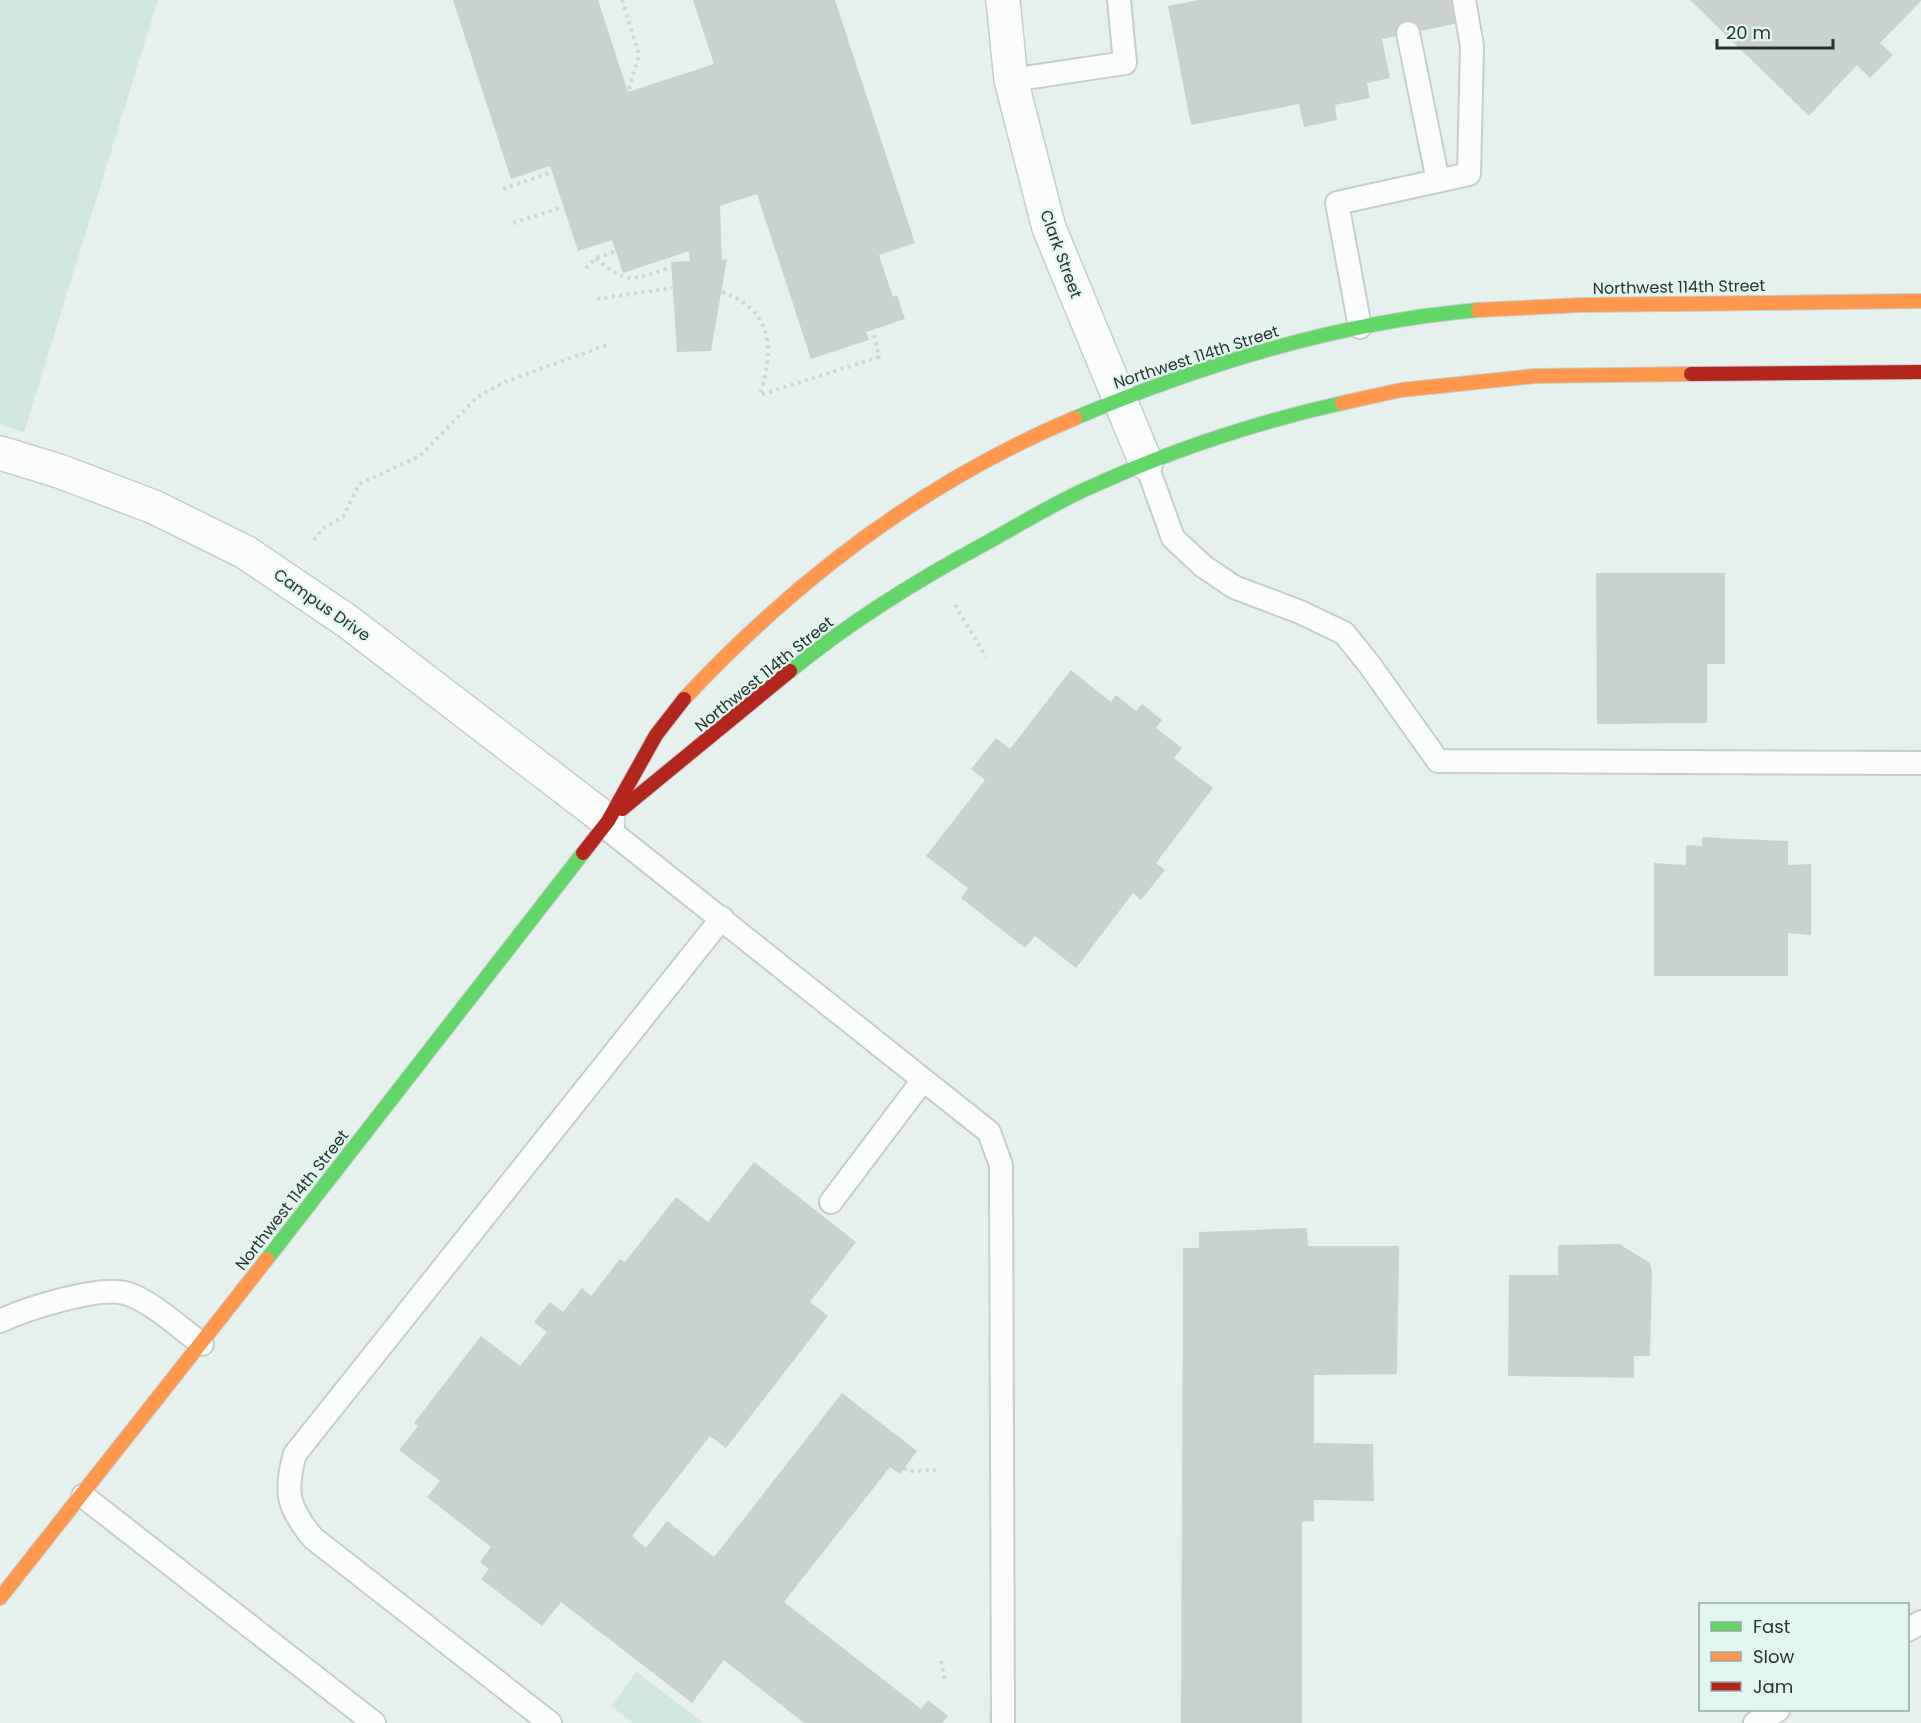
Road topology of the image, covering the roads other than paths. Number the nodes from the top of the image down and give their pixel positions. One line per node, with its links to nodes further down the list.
1 (1003, 0): 5 (street, Clark Street)
2 (1119, 0): 5 (lane)
3 (1464, 0): 6 (lane)
4 (1408, 33): 6 (lane)
5 (1011, 80): 10 (street, Clark Street)
6 (1438, 181): 8 (lane)
7 (1921, 301): 8 (street, Northwest 114th Street)
8 (1360, 327): 10 (street, Northwest 114th Street)
9 (1921, 372): 12 (street, Northwest 114th Street)
10 (1118, 399): 12 (street, Clark Street); 14 (street, Northwest 114th Street)
11 (0, 453): 14 (street, Campus Drive)
12 (1146, 463): 13 (lane); 14 (street, Northwest 114th Street)
13 (1921, 763)
14 (606, 823): 15 (lane); 19 (street, Northwest 114th Street)
15 (722, 918): 16 (lane); 24 (lane)
16 (924, 1080): 17 (lane); 25 (lane)
17 (831, 1202)
18 (0, 1322): 19 (lane)
19 (202, 1344): 20 (street, Northwest 114th Street)
20 (83, 1496): 21 (street, Northwest 114th Street); 23 (lane)
21 (0, 1598)
22 (1776, 1711): 26 (lane)
23 (374, 1723)
24 (550, 1723)
25 (1003, 1723)
26 (1755, 1723)

